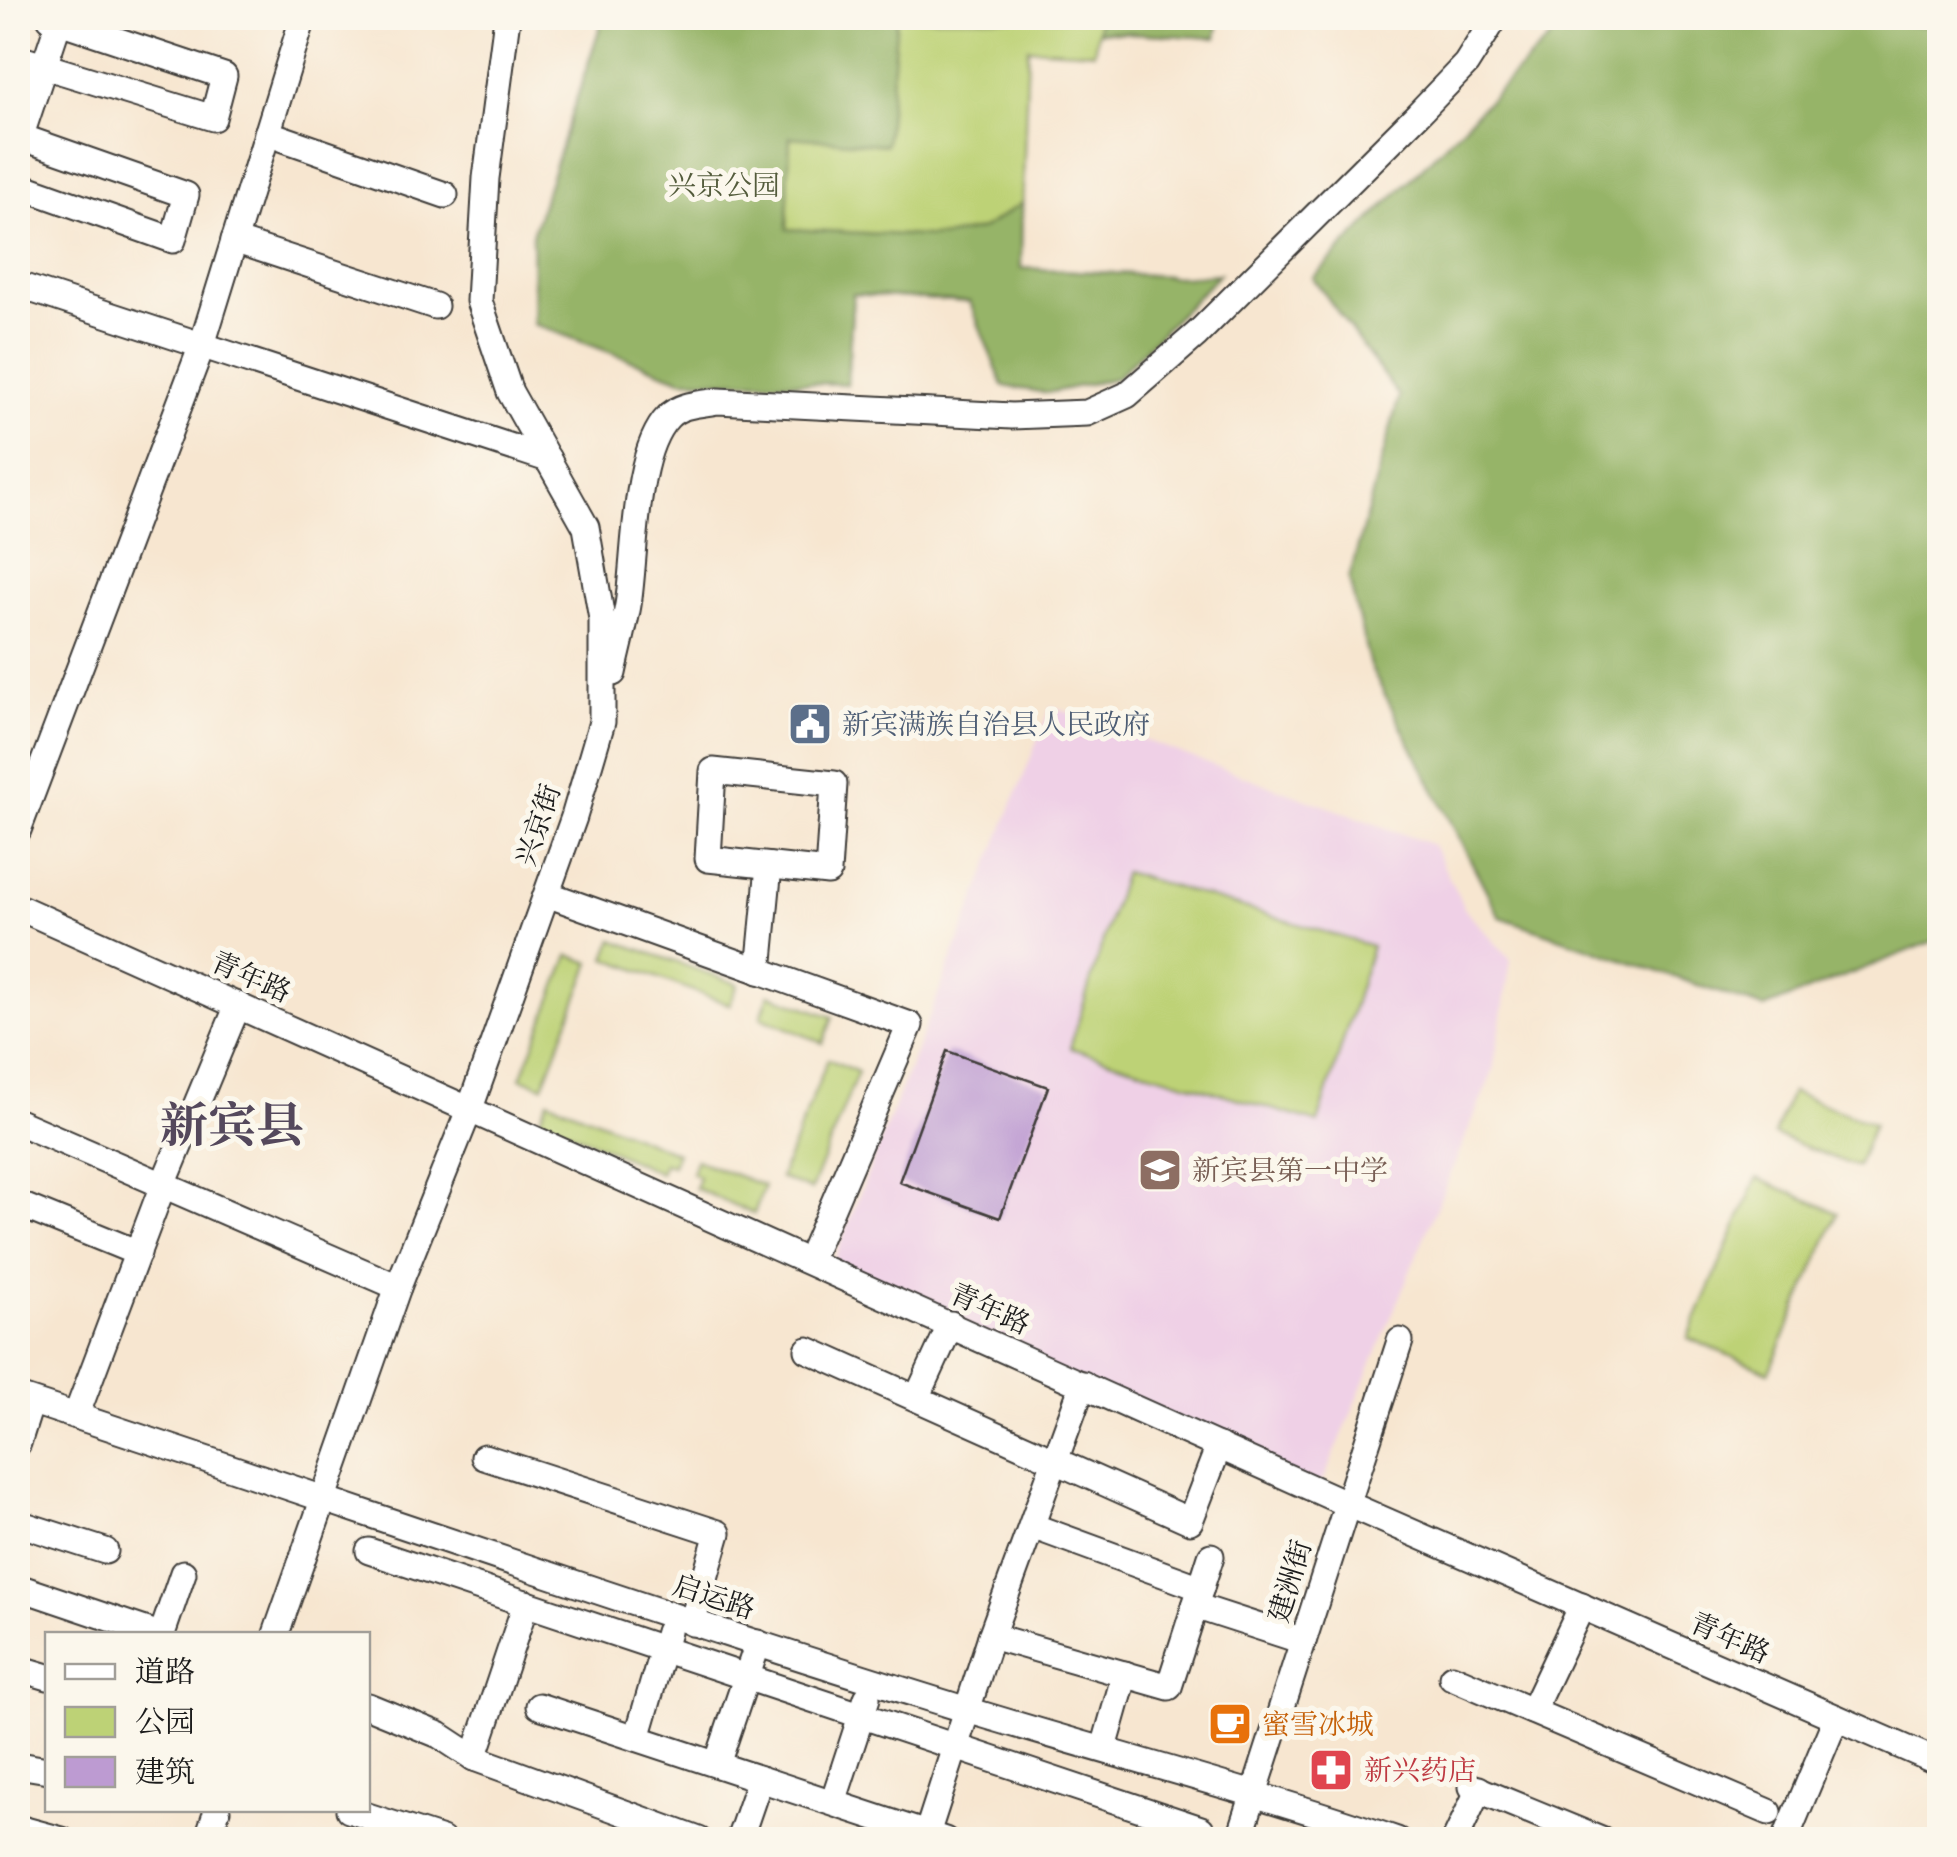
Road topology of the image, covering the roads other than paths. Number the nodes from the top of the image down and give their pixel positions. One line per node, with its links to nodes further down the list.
1 (56, 18): 6 (street); 6 (street)
2 (302, 18): 7 (street)
3 (506, 18): 15 (street, 兴京街)
4 (1494, 18): 16 (street)
5 (18, 58): 6 (street)
6 (44, 66): 8 (street)
7 (267, 134): 10 (street); 11 (street)
8 (18, 139): 9 (street)
9 (18, 185)
10 (446, 195)
11 (234, 240): 13 (street); 14 (street)
12 (18, 285): 14 (street)
13 (435, 306)
14 (201, 348): 15 (street); 17 (street)
15 (548, 459): 16 (street, 兴京街)
16 (602, 722): 19 (street, 兴京街)
17 (18, 830)
18 (770, 866): 18 (street); 21 (street)
19 (547, 894): 21 (street); 23 (street, 兴京街)
20 (18, 907): 22 (street, 青年路)
21 (759, 971): 28 (street)
22 (238, 1004): 23 (street, 青年路); 25 (street)
23 (470, 1108): 28 (street, 青年路); 29 (street, 兴京街)
24 (18, 1122): 25 (street)
25 (163, 1185): 27 (street); 29 (street)
26 (18, 1204): 27 (street)
27 (138, 1253): 36 (street)
28 (809, 1260): 30 (street, 青年路)
29 (398, 1287): 41 (street, 兴京街)
30 (950, 1324): 33 (street, 青年路); 34 (street)
31 (1400, 1342): 42 (street, 建洲街)
32 (808, 1350): 34 (street)
33 (1083, 1384): 38 (street, 青年路); 40 (street)
34 (917, 1398): 40 (street)
35 (24, 1400): 36 (street, 启运路); 37 (street)
36 (76, 1416): 41 (street, 启运路)
37 (18, 1442)
38 (1220, 1446): 40 (street); 42 (street, 青年路)
39 (484, 1457): 53 (street)
40 (1055, 1461): 44 (street)
41 (322, 1500): 53 (street, 启运路); 56 (street, 兴京街)
42 (1346, 1502): 52 (street, 青年路); 58 (street, 建洲街)
43 (18, 1523): 45 (street)
44 (1032, 1526): 50 (street); 57 (street)
45 (104, 1551)
46 (369, 1551): 51 (street)
47 (1211, 1556): 50 (street)
48 (182, 1573): 55 (street)
49 (18, 1587): 54 (street)
50 (1198, 1597): 58 (street); 62 (street)
51 (526, 1603): 60 (street); 76 (street)
52 (1582, 1606): 70 (street); 72 (street, 青年路)
53 (683, 1619): 59 (street, 启运路); 60 (street)
54 (154, 1632)
55 (161, 1632)
56 (277, 1632)
57 (991, 1636): 62 (street); 69 (street)
58 (1302, 1641): 82 (street, 建洲街)
59 (758, 1643): 64 (street); 66 (street, 启运路)
60 (663, 1649): 64 (street); 73 (street)
61 (18, 1668): 63 (street)
62 (1126, 1674): 75 (street)
63 (45, 1676)
64 (746, 1677): 71 (street); 79 (street)
65 (1452, 1677): 70 (street)
66 (873, 1680): 69 (street, 启运路); 71 (street)
67 (539, 1706): 73 (street)
68 (370, 1709): 76 (street)
69 (967, 1710): 74 (street); 75 (street, 启运路)
70 (1532, 1712): 86 (street)
71 (862, 1714): 74 (street); 83 (street)
72 (1836, 1718): 77 (street, 青年路); 100 (street)
73 (637, 1738): 79 (street)
74 (955, 1746): 89 (street); 95 (street)
75 (1104, 1748): 82 (street, 启运路)
76 (474, 1758): 93 (street)
77 (1940, 1763)
78 (18, 1764): 80 (street)
79 (717, 1764): 81 (street)
80 (45, 1769)
81 (760, 1778): 83 (street); 94 (street)
82 (1254, 1790): 96 (street, 建洲街); 97 (street, 启运路)
83 (833, 1802): 89 (street)
84 (216, 1812): 91 (street)
85 (355, 1812): 92 (street)
86 (1769, 1812)
87 (18, 1828): 90 (street)
88 (1555, 1831): 98 (street); 99 (street)
89 (932, 1837)
90 (62, 1840)
91 (207, 1840)
92 (442, 1840)
93 (700, 1840)
94 (739, 1840)
95 (1198, 1840)
96 (1239, 1840)
97 (1398, 1840)
98 (1455, 1840)
99 (1601, 1840)
100 (1785, 1840)

